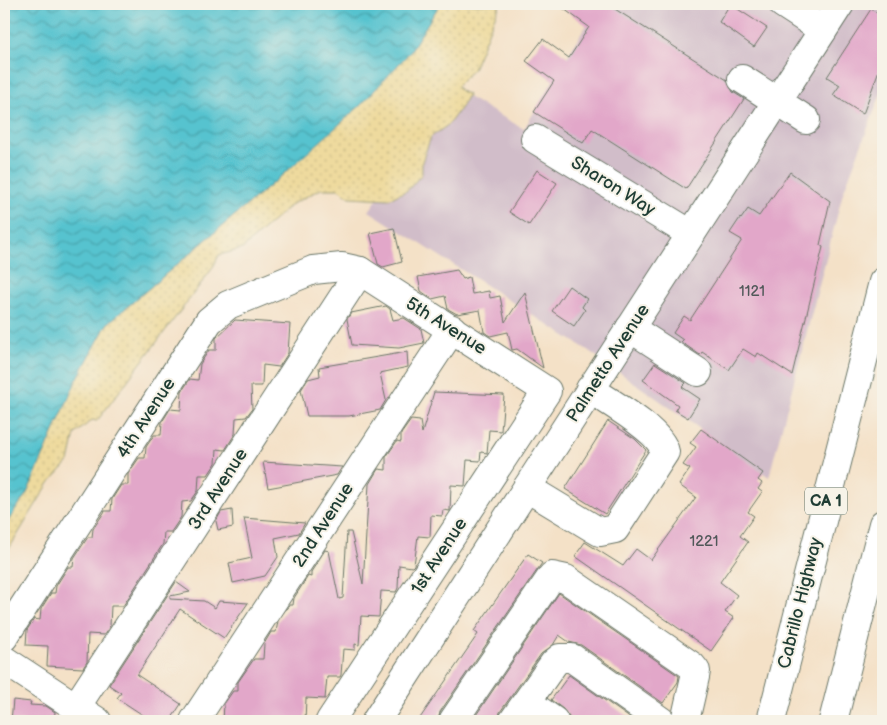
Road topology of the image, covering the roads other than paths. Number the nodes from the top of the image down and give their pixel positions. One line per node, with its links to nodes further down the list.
1 (783, 4): 3 (main road)
2 (840, 4): 3 (main road, Palmetto Avenue)
3 (823, 30): 5 (main road, Palmetto Avenue)
4 (742, 79): 5 (main road)
5 (778, 100): 6 (main road); 8 (main road, Palmetto Avenue)
6 (806, 120)
7 (535, 138): 8 (main road, Sharon Way)
8 (691, 234): 11 (main road, Palmetto Avenue)
9 (351, 269): 12 (main road, 5th Avenue); 18 (main road, 4th Avenue); 21 (main road, 3rd Avenue)
10 (883, 282): 29 (main road, Cabrillo Highway / CA 1)
11 (630, 328): 13 (main road); 14 (main road, Palmetto Avenue)
12 (452, 329): 15 (main road, 5th Avenue); 22 (main road, 2nd Avenue)
13 (698, 372)
14 (590, 389): 16 (main road, Palmetto Avenue); 16 (main road)
15 (547, 391): 23 (main road, 1st Avenue)
16 (527, 488): 24 (main road, Palmetto Avenue)
17 (883, 524): 30 (main road)
18 (4, 638)
19 (4, 660): 21 (main road)
20 (520, 711): 26 (main road); 27 (main road)
21 (86, 714)
22 (194, 721)
23 (330, 721)
24 (376, 721)
25 (454, 721): 28 (main road)
26 (554, 721)
27 (661, 721)
28 (685, 721)
29 (771, 721)
30 (832, 721)

